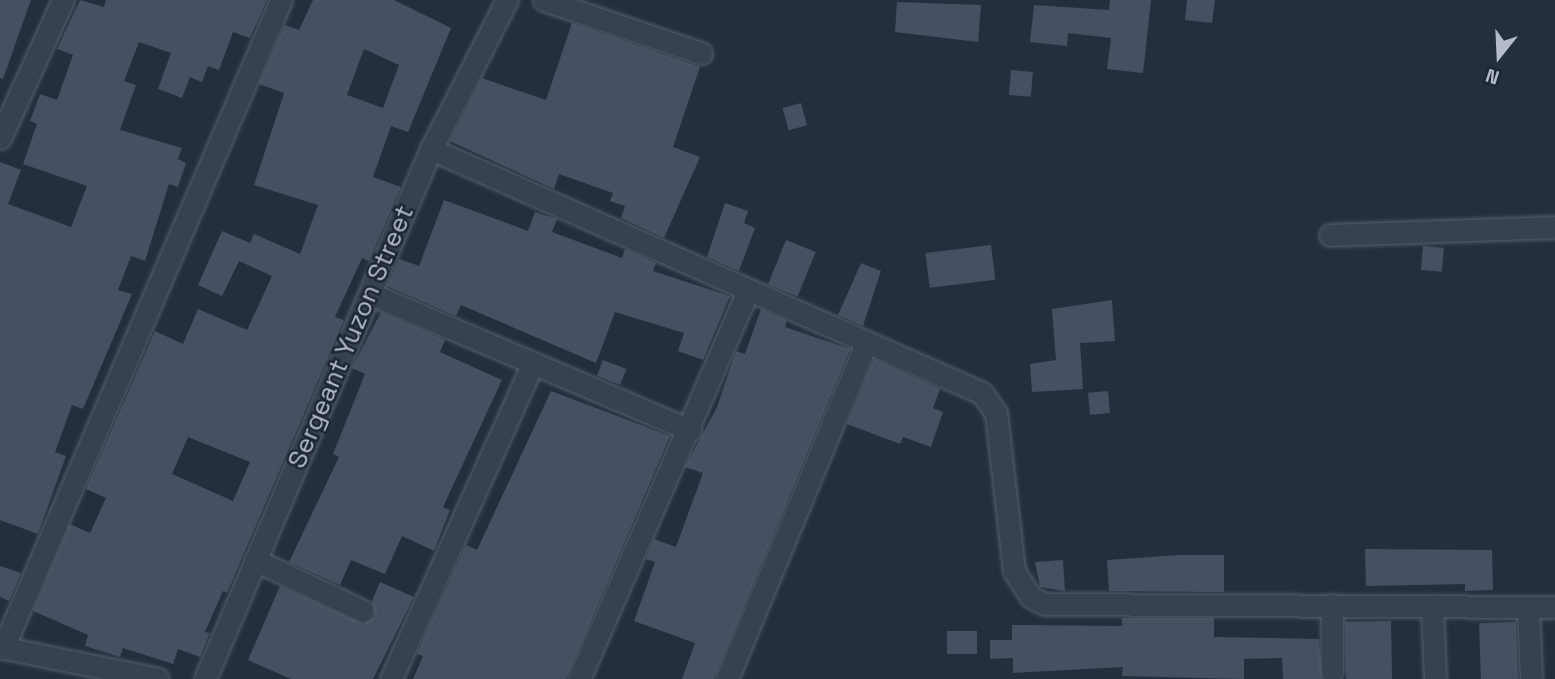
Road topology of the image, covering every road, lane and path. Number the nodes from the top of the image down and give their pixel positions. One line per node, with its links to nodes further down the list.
1 (64, 0): 6 (street)
2 (281, 0): 22 (street)
3 (507, 0): 8 (street, Sergeant Yuzon Street)
4 (544, 0): 5 (street)
5 (701, 53)
6 (6, 106): 7 (street)
7 (0, 138)
8 (431, 149): 11 (street); 12 (street, Sergeant Yuzon Street)
9 (1555, 227): 10 (street)
10 (1330, 236)
11 (747, 292): 13 (street); 15 (street)
12 (370, 294): 14 (street); 16 (street, Sergeant Yuzon Street)
13 (866, 344): 17 (street); 28 (street)
14 (532, 365): 15 (street); 26 (street)
15 (690, 430): 27 (street)
16 (255, 560): 21 (street); 25 (street, Sergeant Yuzon Street)
17 (1332, 605): 18 (street); 23 (street)
18 (1432, 606): 19 (street); 29 (street)
19 (1528, 607): 20 (street); 30 (street)
20 (1555, 607)
21 (363, 611)
22 (2, 647): 24 (street)
23 (1332, 671)
24 (158, 679)
25 (205, 679)
26 (391, 679)
27 (579, 679)
28 (727, 679)
29 (1435, 679)
30 (1531, 679)

